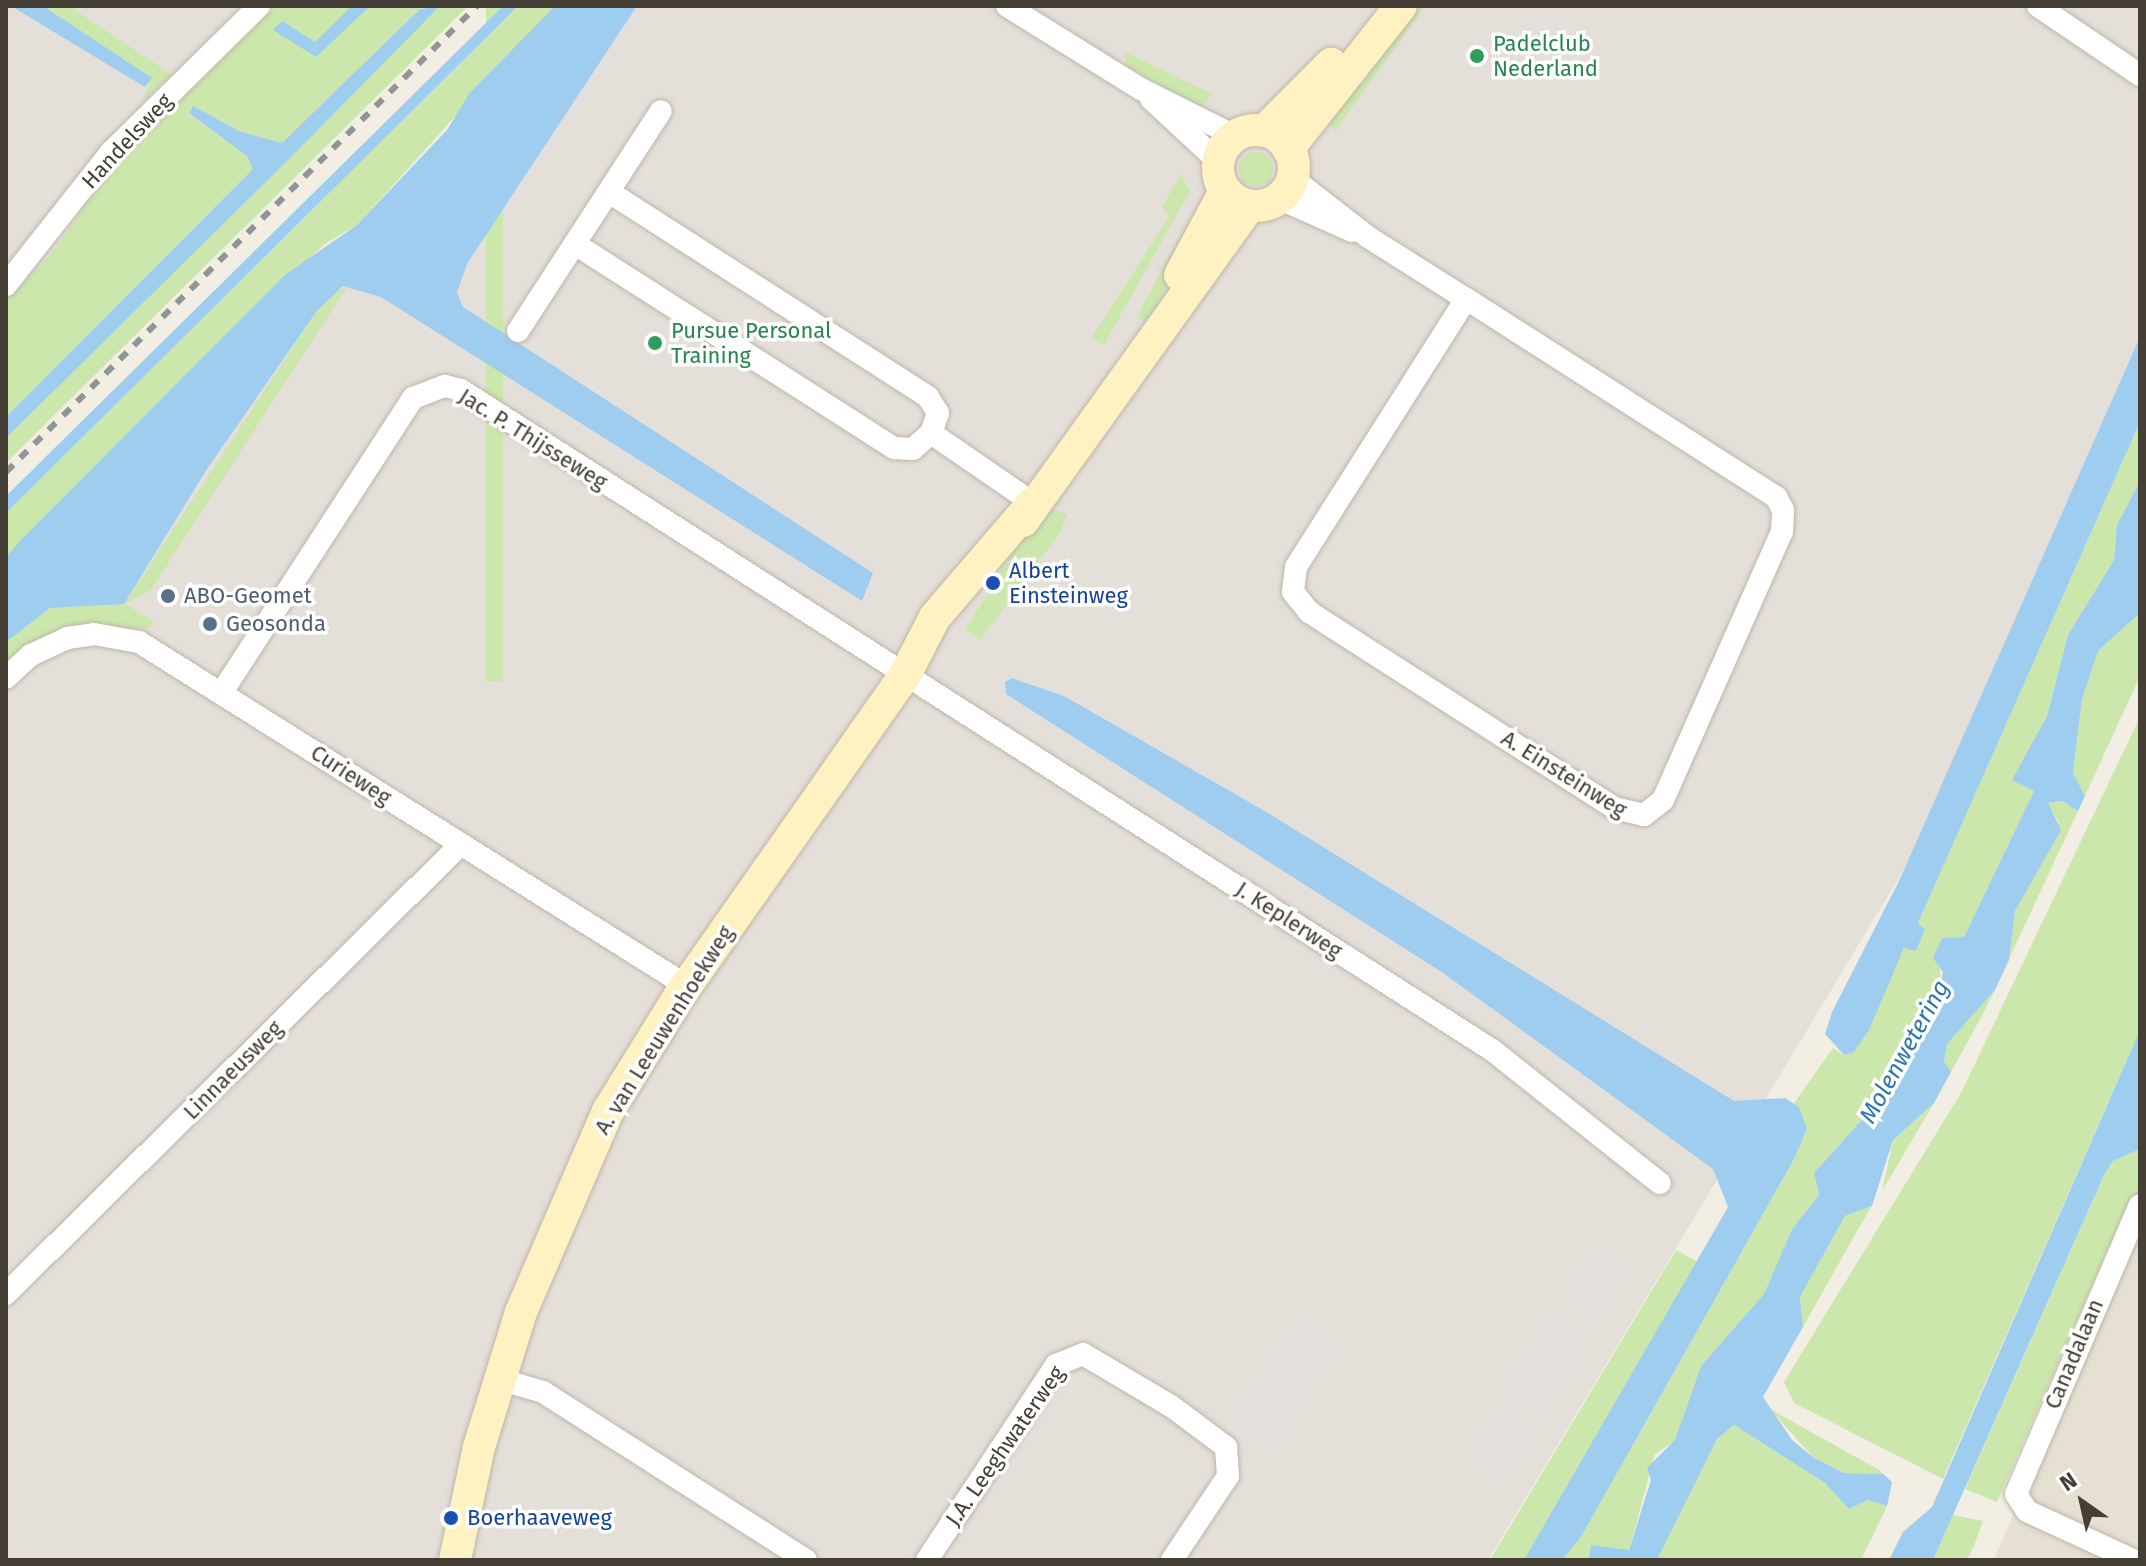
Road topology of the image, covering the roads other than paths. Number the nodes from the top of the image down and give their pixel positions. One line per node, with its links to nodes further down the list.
1 (259, 6): 10 (street, Handelsweg)
2 (1007, 6): 7 (street, A. Einsteinweg)
3 (1398, 6): 7 (street, A. van Leeuwenhoekweg)
4 (2038, 6): 5 (street)
5 (2140, 75)
6 (661, 111): 8 (street)
7 (1256, 169): 11 (street, A. Einsteinweg); 14 (street, A. van Leeuwenhoekweg)
8 (609, 192): 9 (street); 13 (street)
9 (575, 244): 12 (street); 13 (street)
10 (6, 285)
11 (1466, 299): 11 (street, A. Einsteinweg)
12 (518, 331)
13 (931, 433): 14 (street)
14 (1033, 503): 15 (street, A. van Leeuwenhoekweg)
15 (905, 675): 17 (street, Jac. P. Thijsseweg); 19 (street, A. van Leeuwenhoekweg); 20 (street, J. Keplerweg)
16 (6, 678): 17 (street, Curieweg)
17 (222, 692): 18 (street, Curieweg)
18 (460, 845): 19 (street, Curieweg); 22 (street, Linnaeusweg)
19 (687, 986): 23 (street, A. van Leeuwenhoekweg)
20 (1660, 1183)
21 (2140, 1205): 28 (street, Canadalaan)
22 (6, 1294)
23 (499, 1379): 24 (street, A. van Leeuwenhoekweg); 25 (street)
24 (455, 1560)
25 (806, 1560)
26 (927, 1560): 27 (street, J.A. Leeghwaterweg)
27 (1172, 1560)
28 (2133, 1560)

